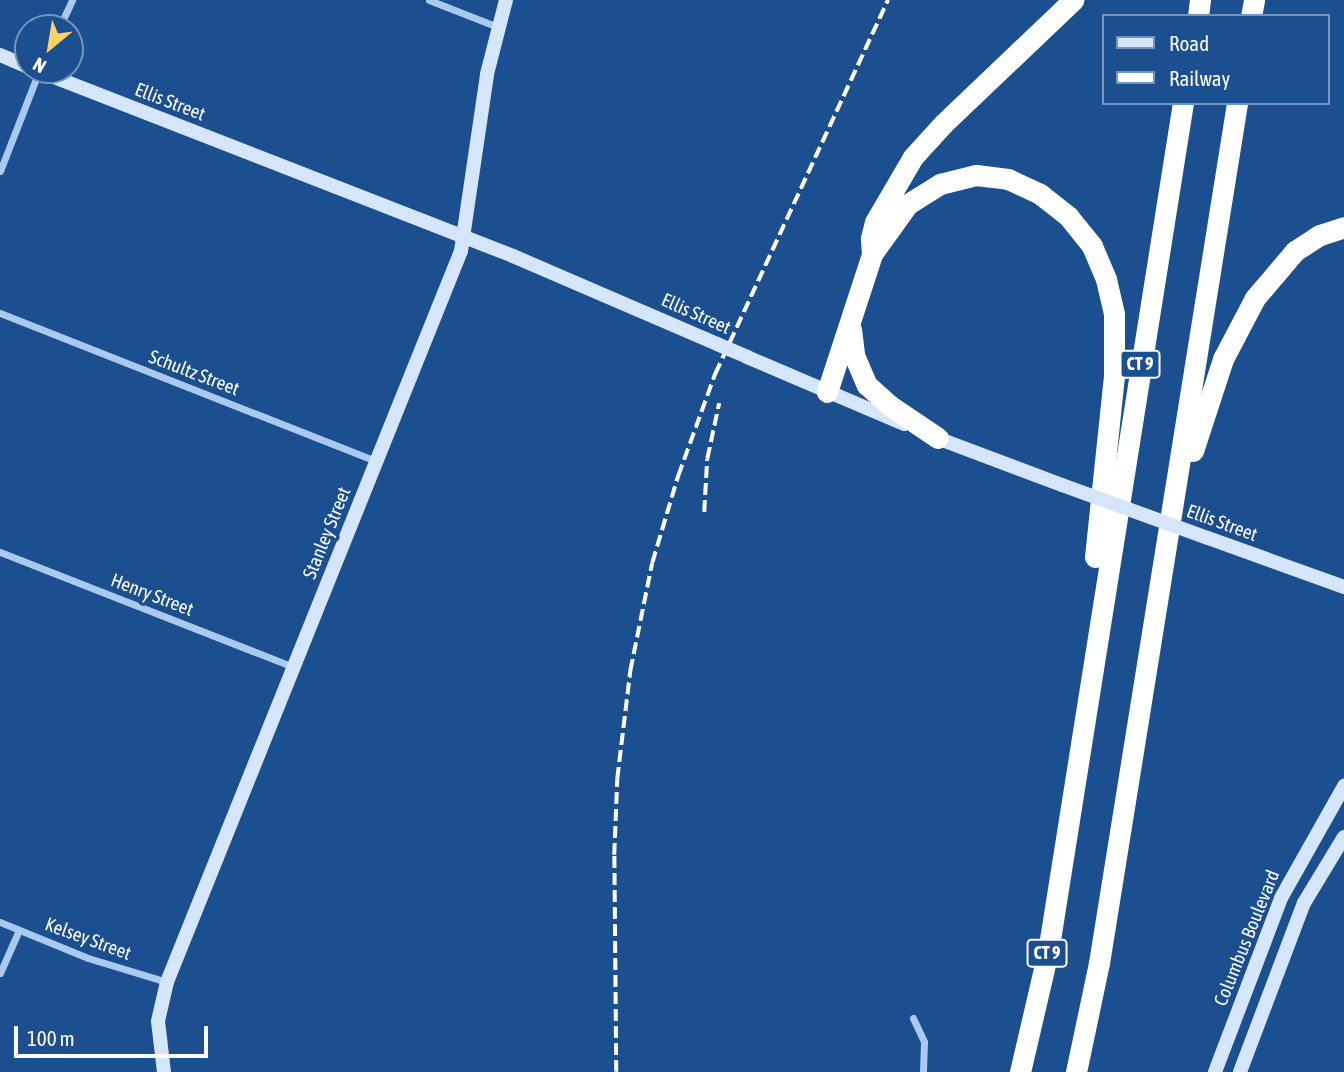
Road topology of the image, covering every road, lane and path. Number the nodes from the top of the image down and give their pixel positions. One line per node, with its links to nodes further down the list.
1 (429, 0): 4 (street)
2 (506, 0): 4 (street, Stanley Street)
3 (1073, 0): 12 (highway)
4 (498, 27): 11 (street, Stanley Street)
5 (30, 84): 9 (street)
6 (71, 84): 11 (street, Ellis Street)
7 (1183, 105): 21 (highway, CT 9)
8 (1237, 105): 18 (highway)
9 (0, 171)
10 (1344, 227): 18 (highway)
11 (465, 237): 15 (street, Ellis Street, bridge); 17 (street, Stanley Street)
12 (872, 254): 14 (highway); 21 (highway)
13 (0, 313): 17 (street, Schultz Street)
14 (851, 319): 15 (highway); 16 (highway)
15 (827, 391): 16 (street, Ellis Street)
16 (938, 438): 20 (street, Ellis Street, bridge)
17 (377, 461): 22 (street, Stanley Street)
18 (1177, 488): 35 (highway)
19 (0, 552): 22 (street, Henry Street)
20 (1344, 587)
21 (1098, 625): 34 (highway, CT 9)
22 (293, 667): 30 (street, Stanley Street)
23 (1344, 786): 27 (street, Columbus Boulevard)
24 (1344, 838): 28 (street, Columbus Boulevard)
25 (0, 922): 26 (street, Kelsey Street)
26 (19, 930): 29 (street); 30 (street, Kelsey Street)
27 (1256, 962): 28 (street); 36 (street, Columbus Boulevard)
28 (1278, 971): 37 (street, Columbus Boulevard)
29 (0, 973)
30 (167, 982): 32 (street, Stanley Street)
31 (912, 1018): 33 (street)
32 (164, 1072)
33 (923, 1072)
34 (1020, 1072)
35 (1076, 1072)
36 (1214, 1072)
37 (1240, 1072)

